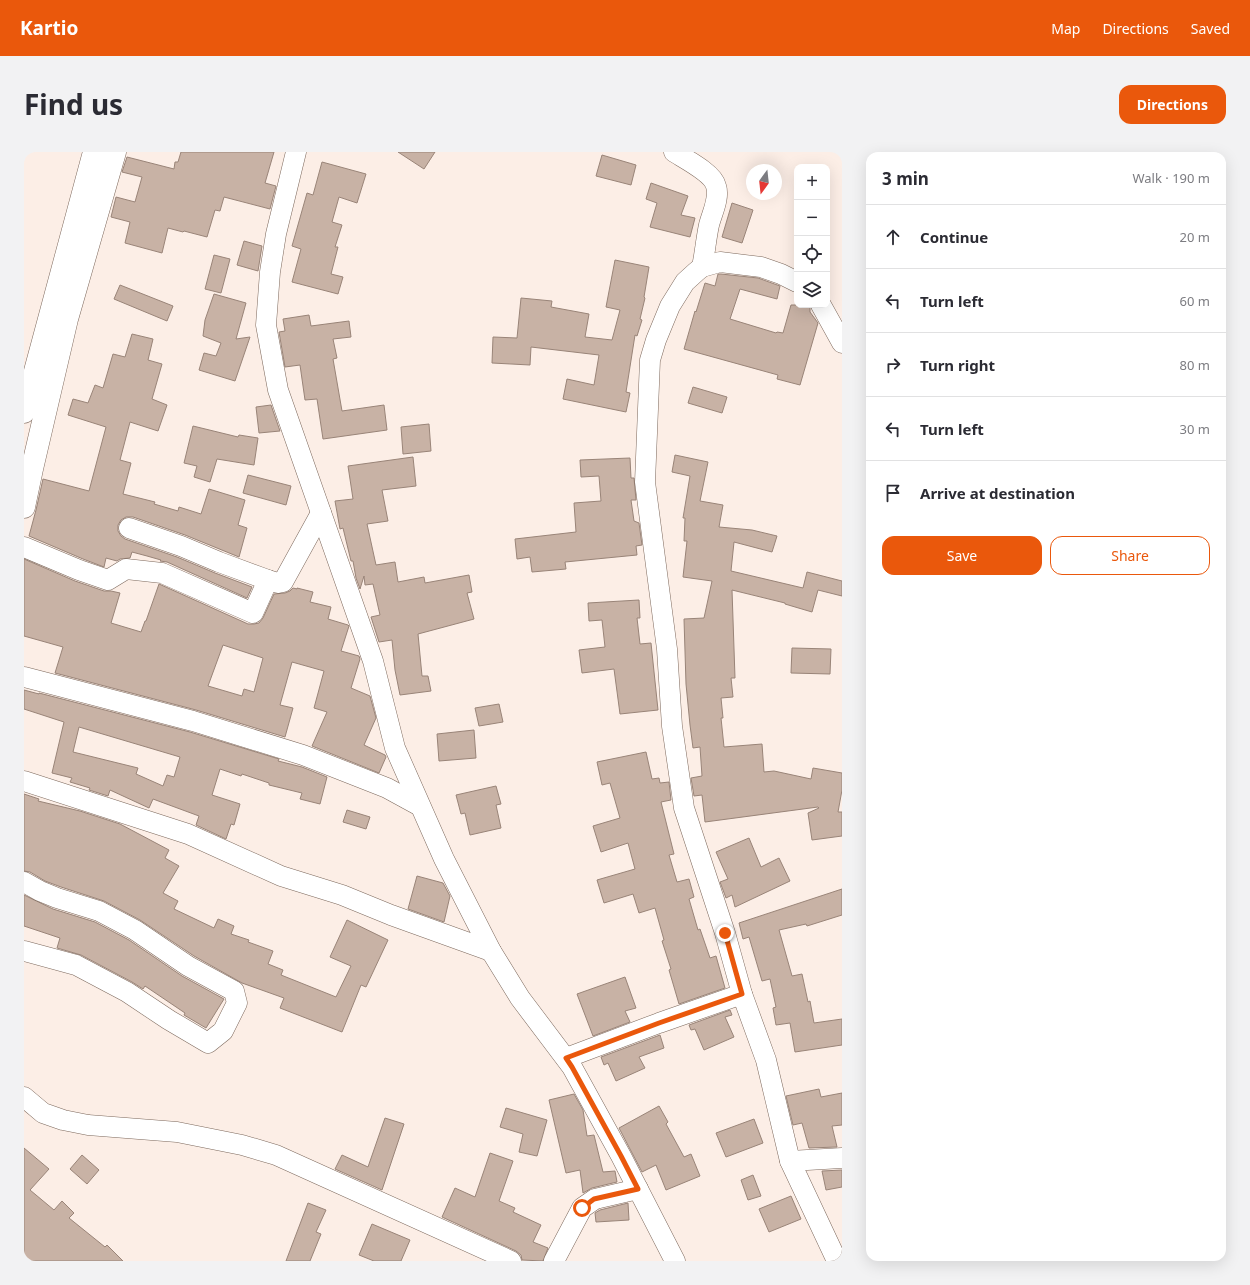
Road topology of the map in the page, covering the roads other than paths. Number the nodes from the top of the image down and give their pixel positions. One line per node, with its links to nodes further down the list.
1 (94, 152): 5 (main road)
2 (115, 152): 5 (main road)
3 (296, 152): 13 (street)
4 (674, 152): 6 (street)
5 (97, 178): 10 (main road); 11 (main road)
6 (702, 267): 7 (street); 23 (street)
7 (794, 281)
8 (823, 308): 9 (street)
9 (842, 343)
10 (24, 412)
11 (34, 419): 12 (main road)
12 (24, 507)
13 (321, 512): 16 (street); 19 (street)
14 (129, 528): 16 (street)
15 (24, 547): 16 (street)
16 (268, 580)
17 (24, 677): 19 (street)
18 (24, 781): 22 (street)
19 (420, 806): 22 (street)
20 (24, 882): 21 (street)
21 (24, 951)
22 (491, 951): 24 (street)
23 (742, 994): 24 (street); 27 (street)
24 (566, 1058): 28 (street)
25 (24, 1097): 29 (street)
26 (842, 1158): 27 (street)
27 (790, 1161): 32 (street)
28 (638, 1189): 30 (street); 31 (street)
29 (511, 1261)
30 (554, 1261)
31 (675, 1261)
32 (837, 1261)

